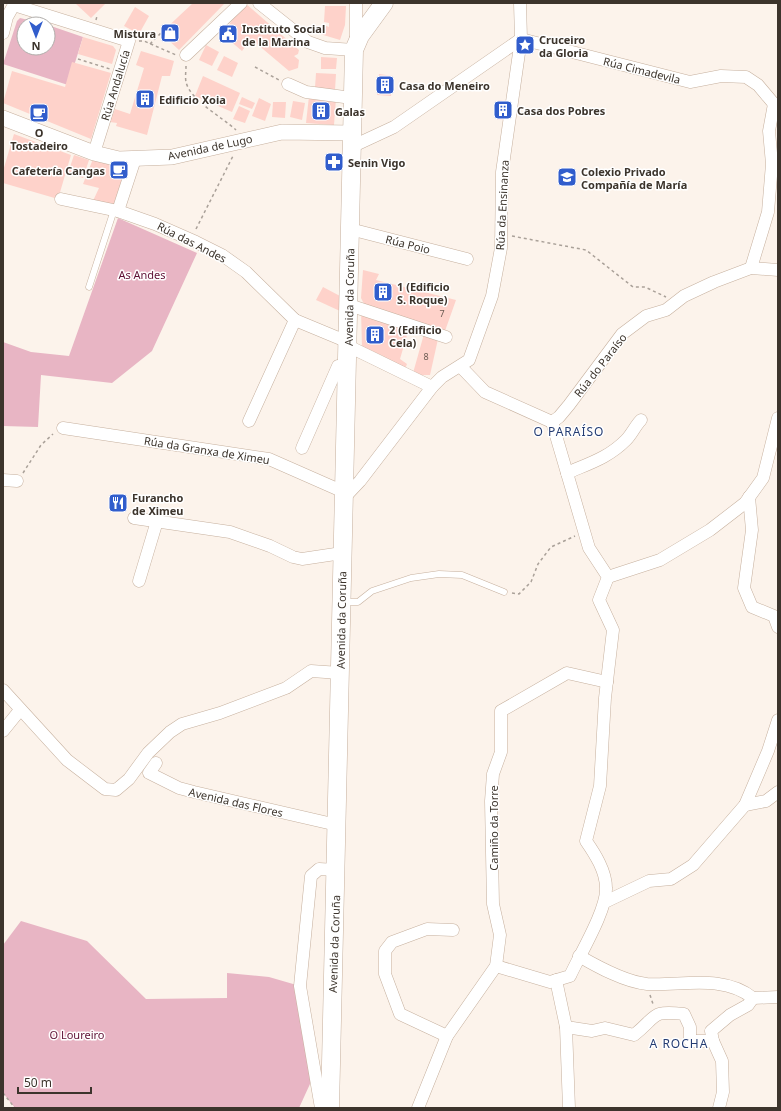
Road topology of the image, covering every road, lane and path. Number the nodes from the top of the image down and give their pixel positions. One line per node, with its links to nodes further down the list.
1 (241, 3): 13 (street)
2 (259, 3): 12 (street)
3 (356, 3): 12 (street)
4 (384, 3): 12 (main road)
5 (520, 3): 9 (street, Rúa da Ensinanza)
6 (15, 4): 7 (street); 10 (street, Rúa Andalucía)
7 (3, 33)
8 (162, 33): 11 (path)
9 (521, 39): 19 (street, Rúa Cimadevila); 22 (street); 28 (street, Rúa da Ensinanza)
10 (129, 41): 11 (path); 16 (street, Rúa Andalucía)
11 (150, 44): 13 (path)
12 (355, 47): 18 (main road, Avenida da Coruña)
13 (186, 55): 21 (path)
14 (78, 59): 16 (path)
15 (255, 67): 17 (path)
16 (119, 72): 23 (street, Rúa Andalucía)
17 (288, 84): 18 (street)
18 (352, 98): 22 (main road, Avenida da Coruña)
19 (776, 103): 31 (street, Rúa Cimadevila)
20 (3, 118): 23 (street, Avenida de Lugo)
21 (239, 136): 22 (street, Avenida de Lugo); 24 (street, Avenida de Lugo); 29 (path)
22 (351, 140): 27 (main road, Avenida da Coruña)
23 (94, 154): 24 (street, Avenida de Lugo)
24 (135, 160): 26 (street)
25 (61, 199): 26 (street, Rúa das Andes)
26 (116, 211): 29 (street, Rúa das Andes); 33 (lane)
27 (350, 229): 30 (street, Rúa Poio); 35 (main road, Avenida da Coruña)
28 (501, 234): 34 (path); 40 (street, Rúa da Ensinanza)
29 (190, 240): 36 (street, Rúa das Andes)
30 (467, 259)
31 (750, 268): 32 (street); 34 (street, Rúa do Paraíso)
32 (778, 270)
33 (89, 287)
34 (678, 301): 45 (street, Rúa do Paraíso)
35 (349, 305): 37 (street); 38 (main road, Avenida da Coruña)
36 (295, 320): 38 (street, Rúa das Andes); 44 (street)
37 (446, 337)
38 (348, 344): 39 (main road, Avenida da Coruña); 41 (street, Rúa das Andes)
39 (348, 366): 47 (street); 51 (main road, Avenida da Coruña)
40 (460, 367): 41 (street, Rúa da Ensinanza); 45 (street)
41 (432, 387): 51 (street, Rúa da Ensinanza)
42 (778, 418): 52 (street)
43 (641, 420): 48 (street)
44 (248, 421)
45 (552, 422): 48 (street)
46 (63, 428): 50 (path); 51 (street, Rúa da Granxa de Ximeu)
47 (302, 448)
48 (567, 473): 55 (street)
49 (3, 480): 50 (street)
50 (17, 481)
51 (344, 495): 56 (main road, Avenida da Coruña)
52 (749, 497): 57 (street); 61 (street)
53 (134, 518): 54 (street)
54 (157, 521): 56 (street); 58 (street)
55 (584, 532): 57 (street); 59 (path)
56 (342, 553): 60 (main road, Avenida da Coruña)
57 (608, 577): 63 (street)
58 (139, 581)
59 (504, 592): 60 (lane)
60 (341, 602): 62 (main road, Avenida da Coruña)
61 (777, 618)
62 (340, 673): 65 (street); 71 (main road, Avenida da Coruña)
63 (607, 682): 73 (street); 76 (street, Camiño da Torre)
64 (3, 690): 65 (street)
65 (20, 710): 67 (street)
66 (778, 720): 70 (street)
67 (3, 731)
68 (156, 763): 71 (street, Avenida das Flores)
69 (778, 792): 70 (street)
70 (745, 805): 73 (street)
71 (337, 824): 72 (main road, Avenida da Coruña)
72 (336, 870): 87 (street); 88 (main road, Avenida da Coruña)
73 (605, 902): 75 (street)
74 (453, 930): 83 (street)
75 (579, 956): 77 (street); 78 (street)
76 (496, 966): 77 (street); 83 (street)
77 (556, 980): 82 (street)
78 (646, 984): 80 (street); 81 (path)
79 (778, 997): 80 (street)
80 (753, 998): 84 (street)
81 (653, 1016): 82 (street); 84 (street)
82 (566, 1027): 90 (street)
83 (447, 1036): 89 (street)
84 (713, 1041): 91 (street)
85 (3, 1093): 86 (path)
86 (15, 1108)
87 (321, 1108)
88 (330, 1108)
89 (418, 1108)
90 (569, 1108)
91 (719, 1108)

